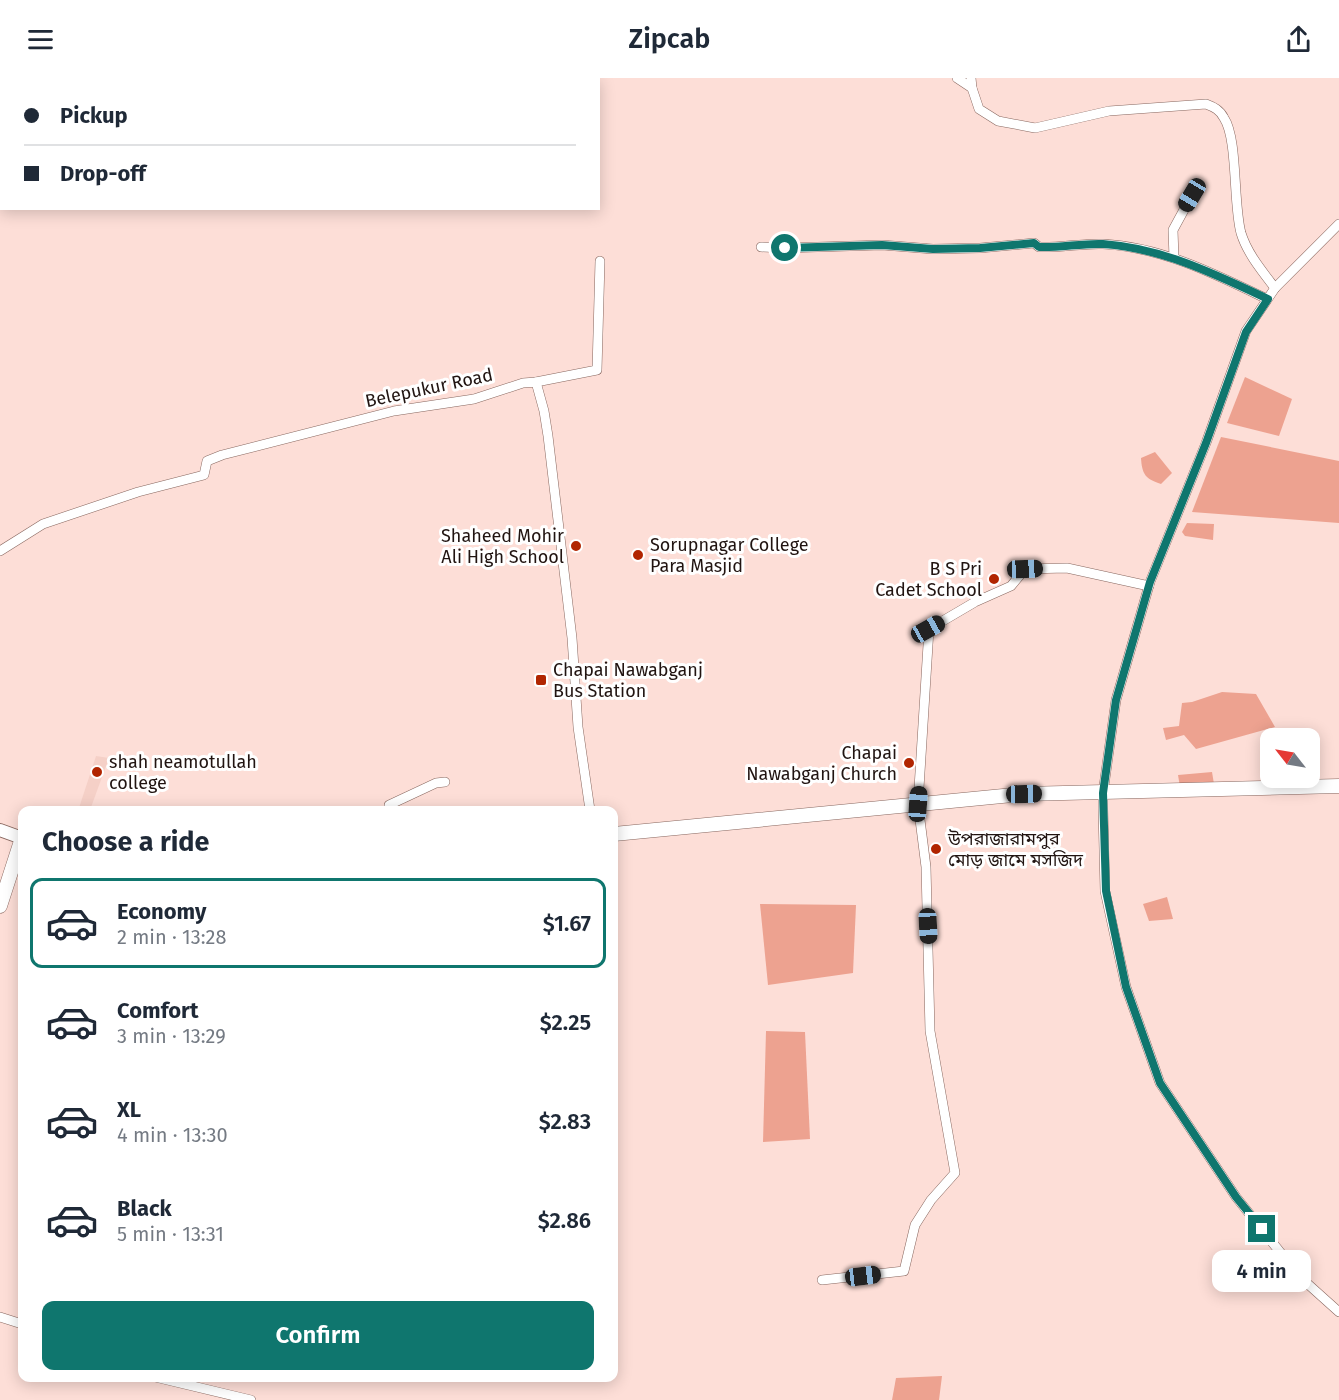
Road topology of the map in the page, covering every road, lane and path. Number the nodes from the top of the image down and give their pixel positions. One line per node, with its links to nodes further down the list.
1 (957, 78): 3 (street)
2 (971, 78): 3 (street)
3 (972, 88): 9 (street)
4 (1192, 195): 7 (street)
5 (1339, 224): 9 (street)
6 (760, 247): 7 (street)
7 (1174, 258): 10 (street)
8 (600, 261): 11 (street)
9 (1275, 288): 10 (street)
10 (1268, 299): 13 (street)
11 (536, 382): 12 (street, Belepukur Road); 19 (street)
12 (0, 551)
13 (1149, 586): 16 (street); 17 (street)
14 (445, 782): 18 (street)
15 (1339, 786): 16 (highway)
16 (1103, 793): 17 (highway); 26 (street)
17 (918, 804): 21 (highway); 25 (street)
18 (389, 806)
19 (589, 806)
20 (0, 830): 22 (main road)
21 (618, 834)
22 (18, 837)
23 (18, 850): 24 (highway)
24 (0, 906)
25 (822, 1280)
26 (1339, 1312)
27 (0, 1317): 28 (street)
28 (18, 1323)
29 (176, 1382): 30 (street)
30 (250, 1400)

